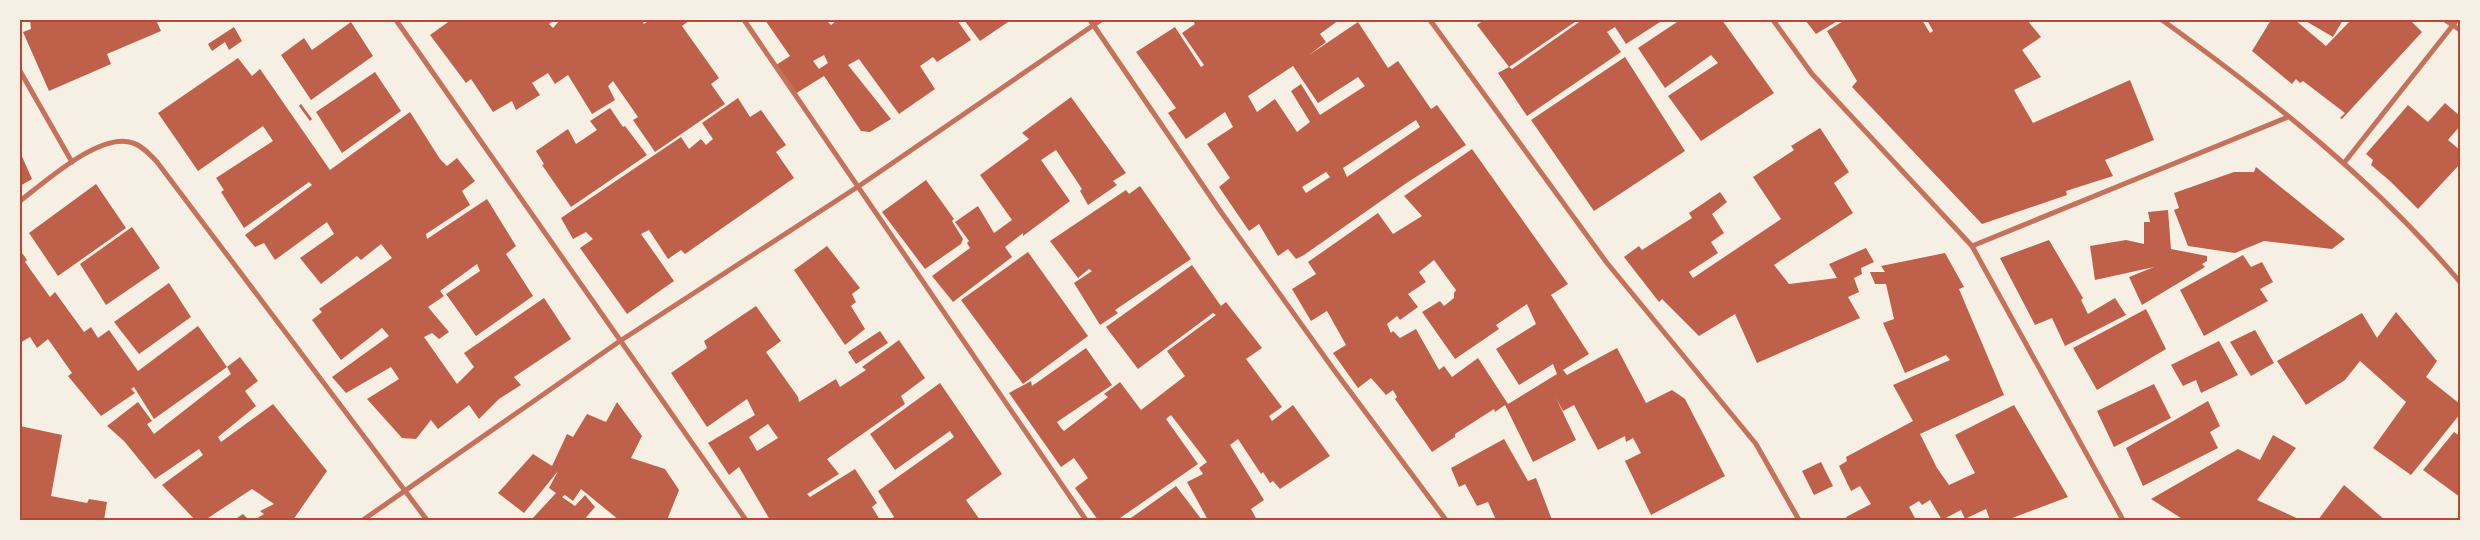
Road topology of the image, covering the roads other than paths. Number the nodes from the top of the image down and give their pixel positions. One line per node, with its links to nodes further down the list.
1 (396, 20): 19 (street)
2 (744, 20): 15 (street)
3 (1101, 20): 9 (street)
4 (1430, 20): 26 (street)
5 (1773, 20): 17 (street)
6 (2162, 20): 12 (street)
7 (2445, 20): 8 (street)
8 (2455, 22): 10 (street); 14 (street)
9 (1091, 23): 15 (street); 25 (street)
10 (2460, 30)
11 (20, 71): 13 (street)
12 (2288, 117): 14 (street); 17 (street)
13 (72, 162): 16 (street); 20 (street)
14 (2344, 163): 18 (street)
15 (859, 186): 19 (street); 24 (street)
16 (20, 201)
17 (1972, 246): 27 (street)
18 (2460, 282)
19 (620, 341): 20 (street); 23 (street)
20 (405, 492): 21 (street); 22 (street)
21 (363, 520)
22 (427, 520)
23 (746, 520)
24 (1086, 520)
25 (1446, 520)
26 (1799, 520)
27 (2123, 520)

